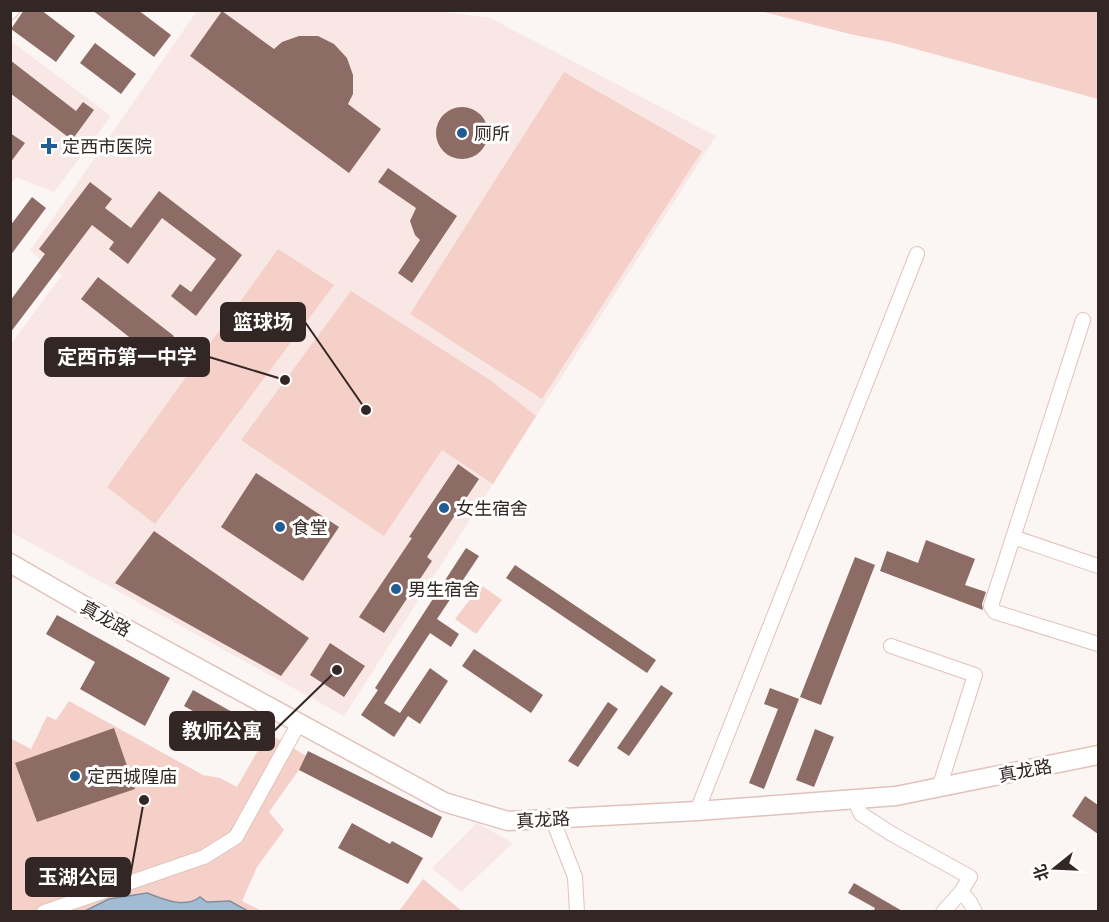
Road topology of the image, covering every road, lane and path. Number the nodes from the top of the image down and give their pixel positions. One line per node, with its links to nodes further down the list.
1 (917, 254): 12 (street)
2 (1083, 320): 3 (street)
3 (1013, 537): 5 (street); 6 (street)
4 (10, 562): 8 (main road, 真龙路)
5 (1098, 566)
6 (1098, 644)
7 (891, 646): 10 (street)
8 (298, 723): 13 (main road, 真龙路); 15 (street)
9 (1098, 755): 10 (main road, 真龙路)
10 (939, 788): 11 (main road, 真龙路)
11 (854, 799): 12 (main road, 真龙路); 14 (street)
12 (697, 811): 13 (main road, 真龙路)
13 (552, 819): 16 (street)
14 (961, 892): 17 (street); 18 (street)
15 (44, 912)
16 (577, 912)
17 (943, 912)
18 (975, 912)

